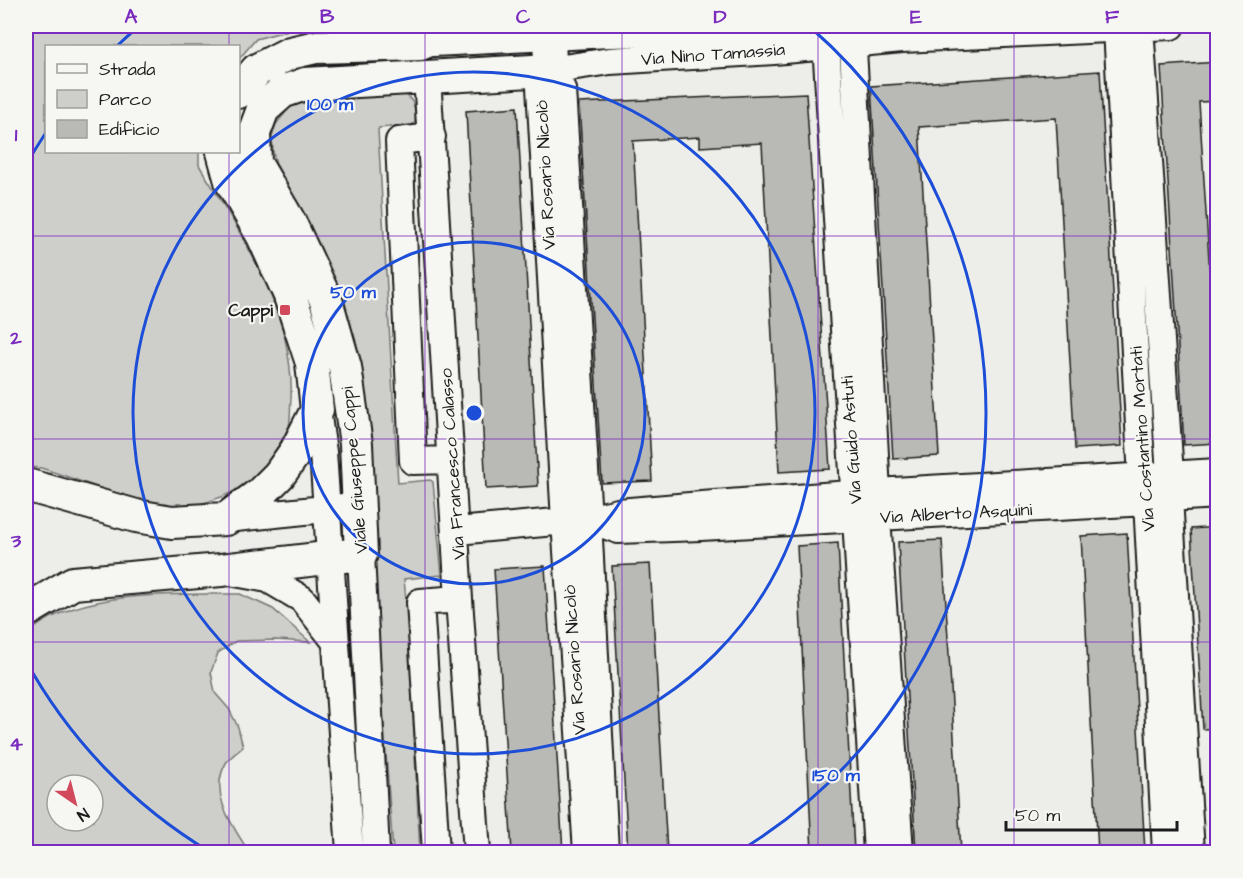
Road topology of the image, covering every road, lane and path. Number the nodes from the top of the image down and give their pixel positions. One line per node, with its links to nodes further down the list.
1 (463, 26): 8 (street)
2 (883, 26): 7 (street, Via Nino Tamassia)
3 (1171, 26): 4 (street, Via Nino Tamassia)
4 (1129, 27): 7 (street, Via Nino Tamassia); 18 (street, Via Costantino Mortati)
5 (549, 32): 6 (street, Via Nino Tamassia); 8 (street, Via Nino Tamassia); 9 (street)
6 (825, 37): 7 (street, Via Nino Tamassia); 9 (street, Via Nino Tamassia); 20 (street, Via Guido Astuti)
7 (852, 37): 20 (street, Via Guido Astuti)
8 (420, 44): 11 (street, Via Nino Tamassia)
9 (550, 70): 10 (street, Via Nino Tamassia); 24 (street, Via Rosario Nicolò)
10 (428, 75): 11 (street, Via Nino Tamassia); 12 (street, Via Francesco Calasso)
11 (251, 100): 21 (street, Viale Giuseppe Cappi)
12 (432, 137): 15 (street, Via Francesco Calasso); 15 (street)
13 (223, 153): 14 (street, Viale Giuseppe Cappi)
14 (317, 410): 22 (street, Viale Giuseppe Cappi); 23 (street)
15 (451, 460): 25 (street, Via Francesco Calasso)
16 (1218, 472): 18 (street, Via Alberto Asquini)
17 (26, 485): 23 (street)
18 (1157, 488): 19 (street, Via Alberto Asquini); 20 (street, Via Alberto Asquini); 40 (street, Via Costantino Mortati); 41 (street, Via Costantino Mortati)
19 (1218, 495)
20 (866, 505): 24 (street, Via Alberto Asquini); 38 (street, Via Guido Astuti); 39 (street, Via Guido Astuti)
21 (359, 506): 22 (street); 26 (street, Viale Giuseppe Cappi)
22 (327, 509): 23 (street); 27 (street, Viale Giuseppe Cappi)
23 (226, 519)
24 (576, 520): 25 (street, Via Alberto Asquini); 36 (street, Via Rosario Nicolò); 37 (street, Via Rosario Nicolò)
25 (457, 531): 29 (street, Via Francesco Calasso)
26 (361, 554): 27 (street); 33 (street, Viale Giuseppe Cappi)
27 (329, 557): 28 (street); 31 (street, Viale Giuseppe Cappi)
28 (221, 570): 30 (street); 31 (street)
29 (459, 599): 34 (street); 35 (street, Via Francesco Calasso)
30 (26, 611)
31 (335, 641): 32 (street, Viale Giuseppe Cappi)
32 (350, 852)
33 (376, 852)
34 (436, 852)
35 (477, 852)
36 (587, 852)
37 (605, 852)
38 (877, 852)
39 (900, 852)
40 (1166, 852)
41 (1191, 852)

